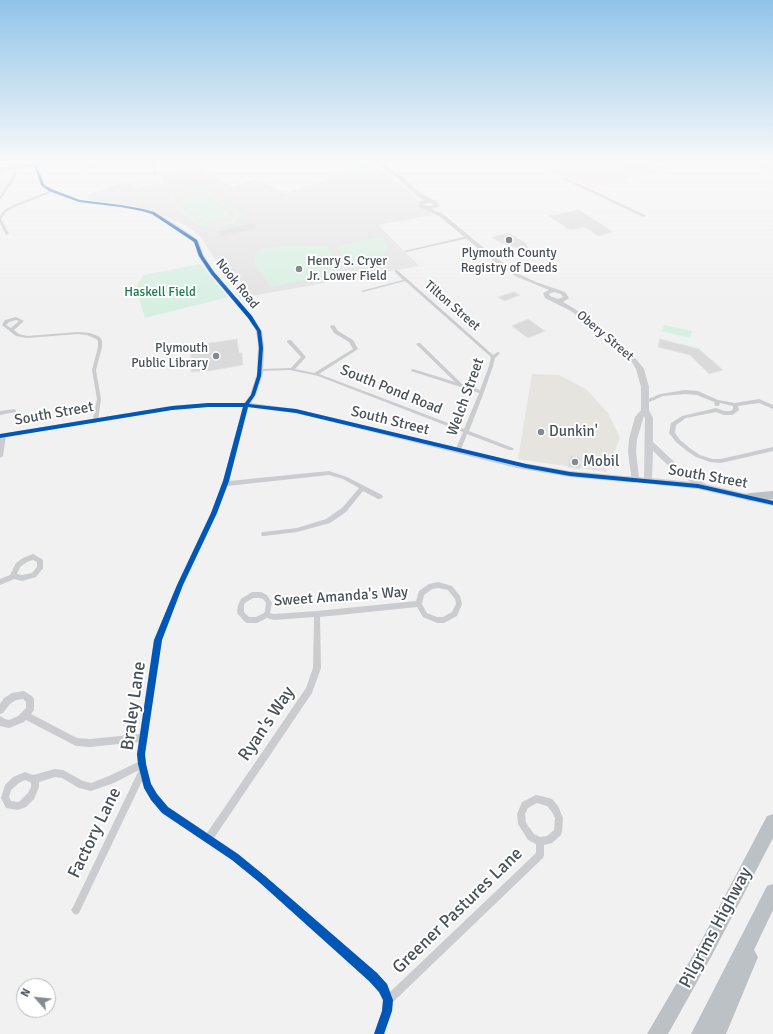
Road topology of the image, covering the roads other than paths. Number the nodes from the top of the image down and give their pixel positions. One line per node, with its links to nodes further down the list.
1 (8, 209): 8 (street)
2 (139, 209): 28 (street, Nook Road)
3 (430, 209): 6 (main road, Obery Street)
4 (437, 209): 6 (main road, Obery Street)
5 (630, 209): 7 (street)
6 (441, 215): 10 (main road, Obery Street)
7 (644, 216)
8 (0, 219): 9 (street)
9 (7, 234)
10 (468, 237): 11 (street); 14 (main road, Obery Street)
11 (406, 251)
12 (396, 271): 13 (street, Tilton Street)
13 (406, 280): 15 (street); 26 (street, Tilton Street)
14 (534, 283): 16 (main road, Obery Street); 17 (main road, Obery Street)
15 (363, 291)
16 (558, 291): 17 (main road); 18 (main road, Obery Street)
17 (546, 294): 19 (main road, Obery Street)
18 (565, 299): 19 (main road, Obery Street); 20 (main road, Obery Street)
19 (557, 301): 20 (main road, Obery Street)
20 (573, 310): 36 (main road, Obery Street)
21 (332, 326): 30 (street)
22 (11, 330): 41 (street)
23 (289, 341): 27 (street)
24 (418, 344): 31 (street)
25 (498, 353): 26 (street, Welch Street)
26 (493, 357): 32 (street, Welch Street)
27 (292, 369): 28 (street, South Pond Road); 30 (street, South Pond Road)
28 (260, 370): 34 (street, Nook Road)
29 (413, 370): 31 (street)
30 (315, 374): 42 (street, South Pond Road)
31 (462, 385): 32 (street)
32 (482, 392): 42 (street, Welch Street)
33 (717, 401): 35 (street); 36 (street); 38 (street)
34 (246, 405): 41 (street, South Street); 47 (street, South Street); 51 (street, Braley Lane)
35 (735, 405): 37 (street); 38 (street)
36 (645, 406): 44 (main road, Obery Street); 49 (main road, Obery Street)
37 (773, 408)
38 (716, 410): 46 (street)
39 (14, 411): 40 (street)
40 (0, 413)
41 (96, 419): 43 (street, South Street)
42 (467, 432): 45 (street, South Pond Road); 47 (street, Welch Street)
43 (2, 436): 48 (street)
44 (648, 442): 50 (main road, Obery Street); 53 (main road)
45 (511, 449)
46 (773, 449)
47 (458, 451): 49 (street, South Street)
48 (0, 456)
49 (635, 480): 50 (main road, South Street)
50 (648, 481): 53 (main road, South Street)
51 (225, 484): 52 (street); 67 (street, Braley Lane)
52 (362, 488): 55 (street); 58 (street)
53 (707, 488): 56 (main road, South Street)
54 (773, 495): 56 (highway)
55 (380, 497)
56 (750, 497): 57 (main road, South Street)
57 (773, 503)
58 (264, 534)
59 (13, 576): 60 (street)
60 (0, 582)
61 (419, 604): 61 (street, Sweet Amanda's Way); 62 (street, Sweet Amanda's Way)
62 (316, 614): 63 (street, Sweet Amanda's Way); 71 (street, Ryan's Way)
63 (266, 615): 63 (street, Sweet Amanda's Way)
64 (0, 710): 65 (street)
65 (26, 716): 66 (street); 67 (street)
66 (0, 720)
67 (144, 738): 68 (street, Braley Lane)
68 (143, 767): 69 (street); 71 (street, Braley Lane); 74 (street, Factory Lane)
69 (33, 779)
70 (773, 822): 77 (highway, Pilgrims Highway)
71 (208, 839): 75 (street, Braley Lane)
72 (540, 841): 72 (street, Greener Pastures Lane); 75 (street, Greener Pastures Lane)
73 (773, 892): 78 (highway); 79 (highway)
74 (76, 910)
75 (388, 1000): 76 (street)
76 (379, 1034)
77 (657, 1034)
78 (701, 1034)
79 (716, 1034)

